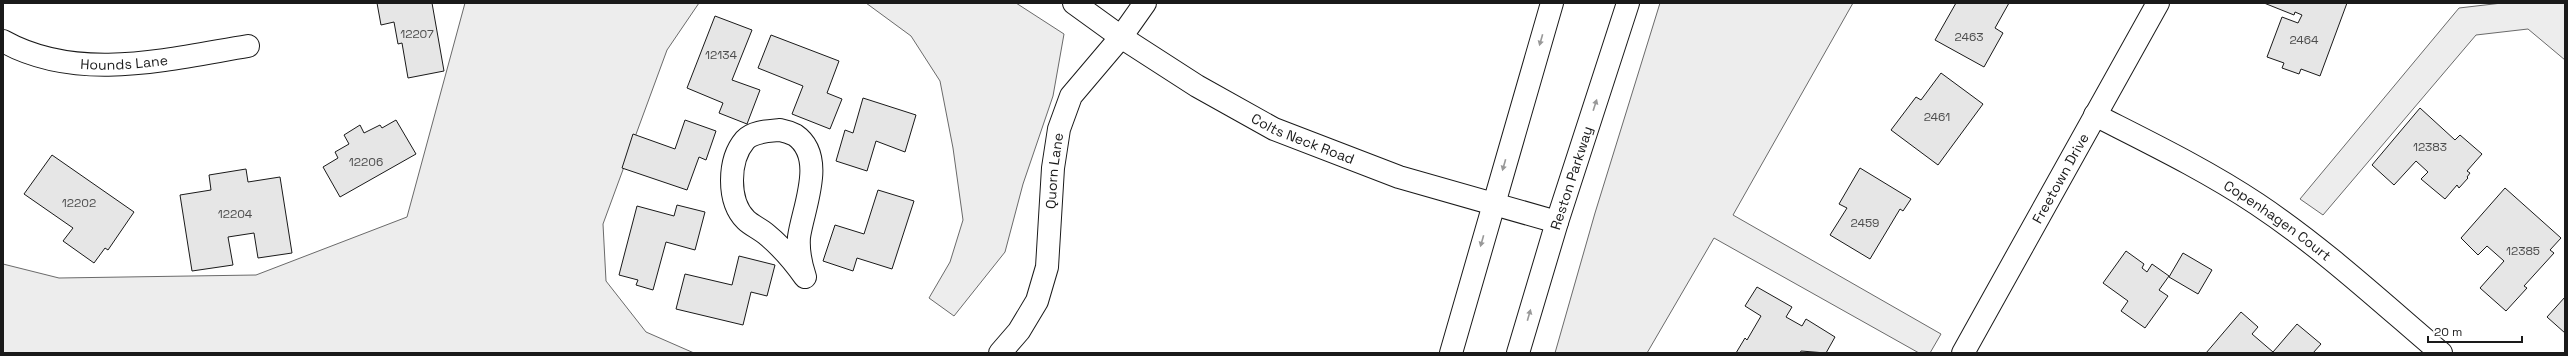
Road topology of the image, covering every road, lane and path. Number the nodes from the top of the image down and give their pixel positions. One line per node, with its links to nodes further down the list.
1 (1074, 3): 6 (street, Colts Neck Road)
2 (1145, 3): 6 (street, Quorn Lane)
3 (1552, 3): 11 (street, one-way to 11)
4 (1628, 3): 12 (street, Reston Parkway, one-way to 4)
5 (2158, 3): 9 (street, Freetown Drive)
6 (1121, 37): 11 (street, Colts Neck Road); 13 (street, Quorn Lane)
7 (3, 41): 8 (street, Hounds Lane)
8 (248, 46)
9 (2095, 115): 16 (street, Freetown Drive); 17 (street, Copenhagen Court)
10 (760, 132): 10 (street)
11 (1493, 203): 12 (street, Colts Neck Road); 14 (street, one-way to 14)
12 (1557, 222): 15 (street, Reston Parkway, one-way to 12)
13 (1000, 353)
14 (1451, 353)
15 (1518, 353)
16 (1963, 353)
17 (2441, 353)

